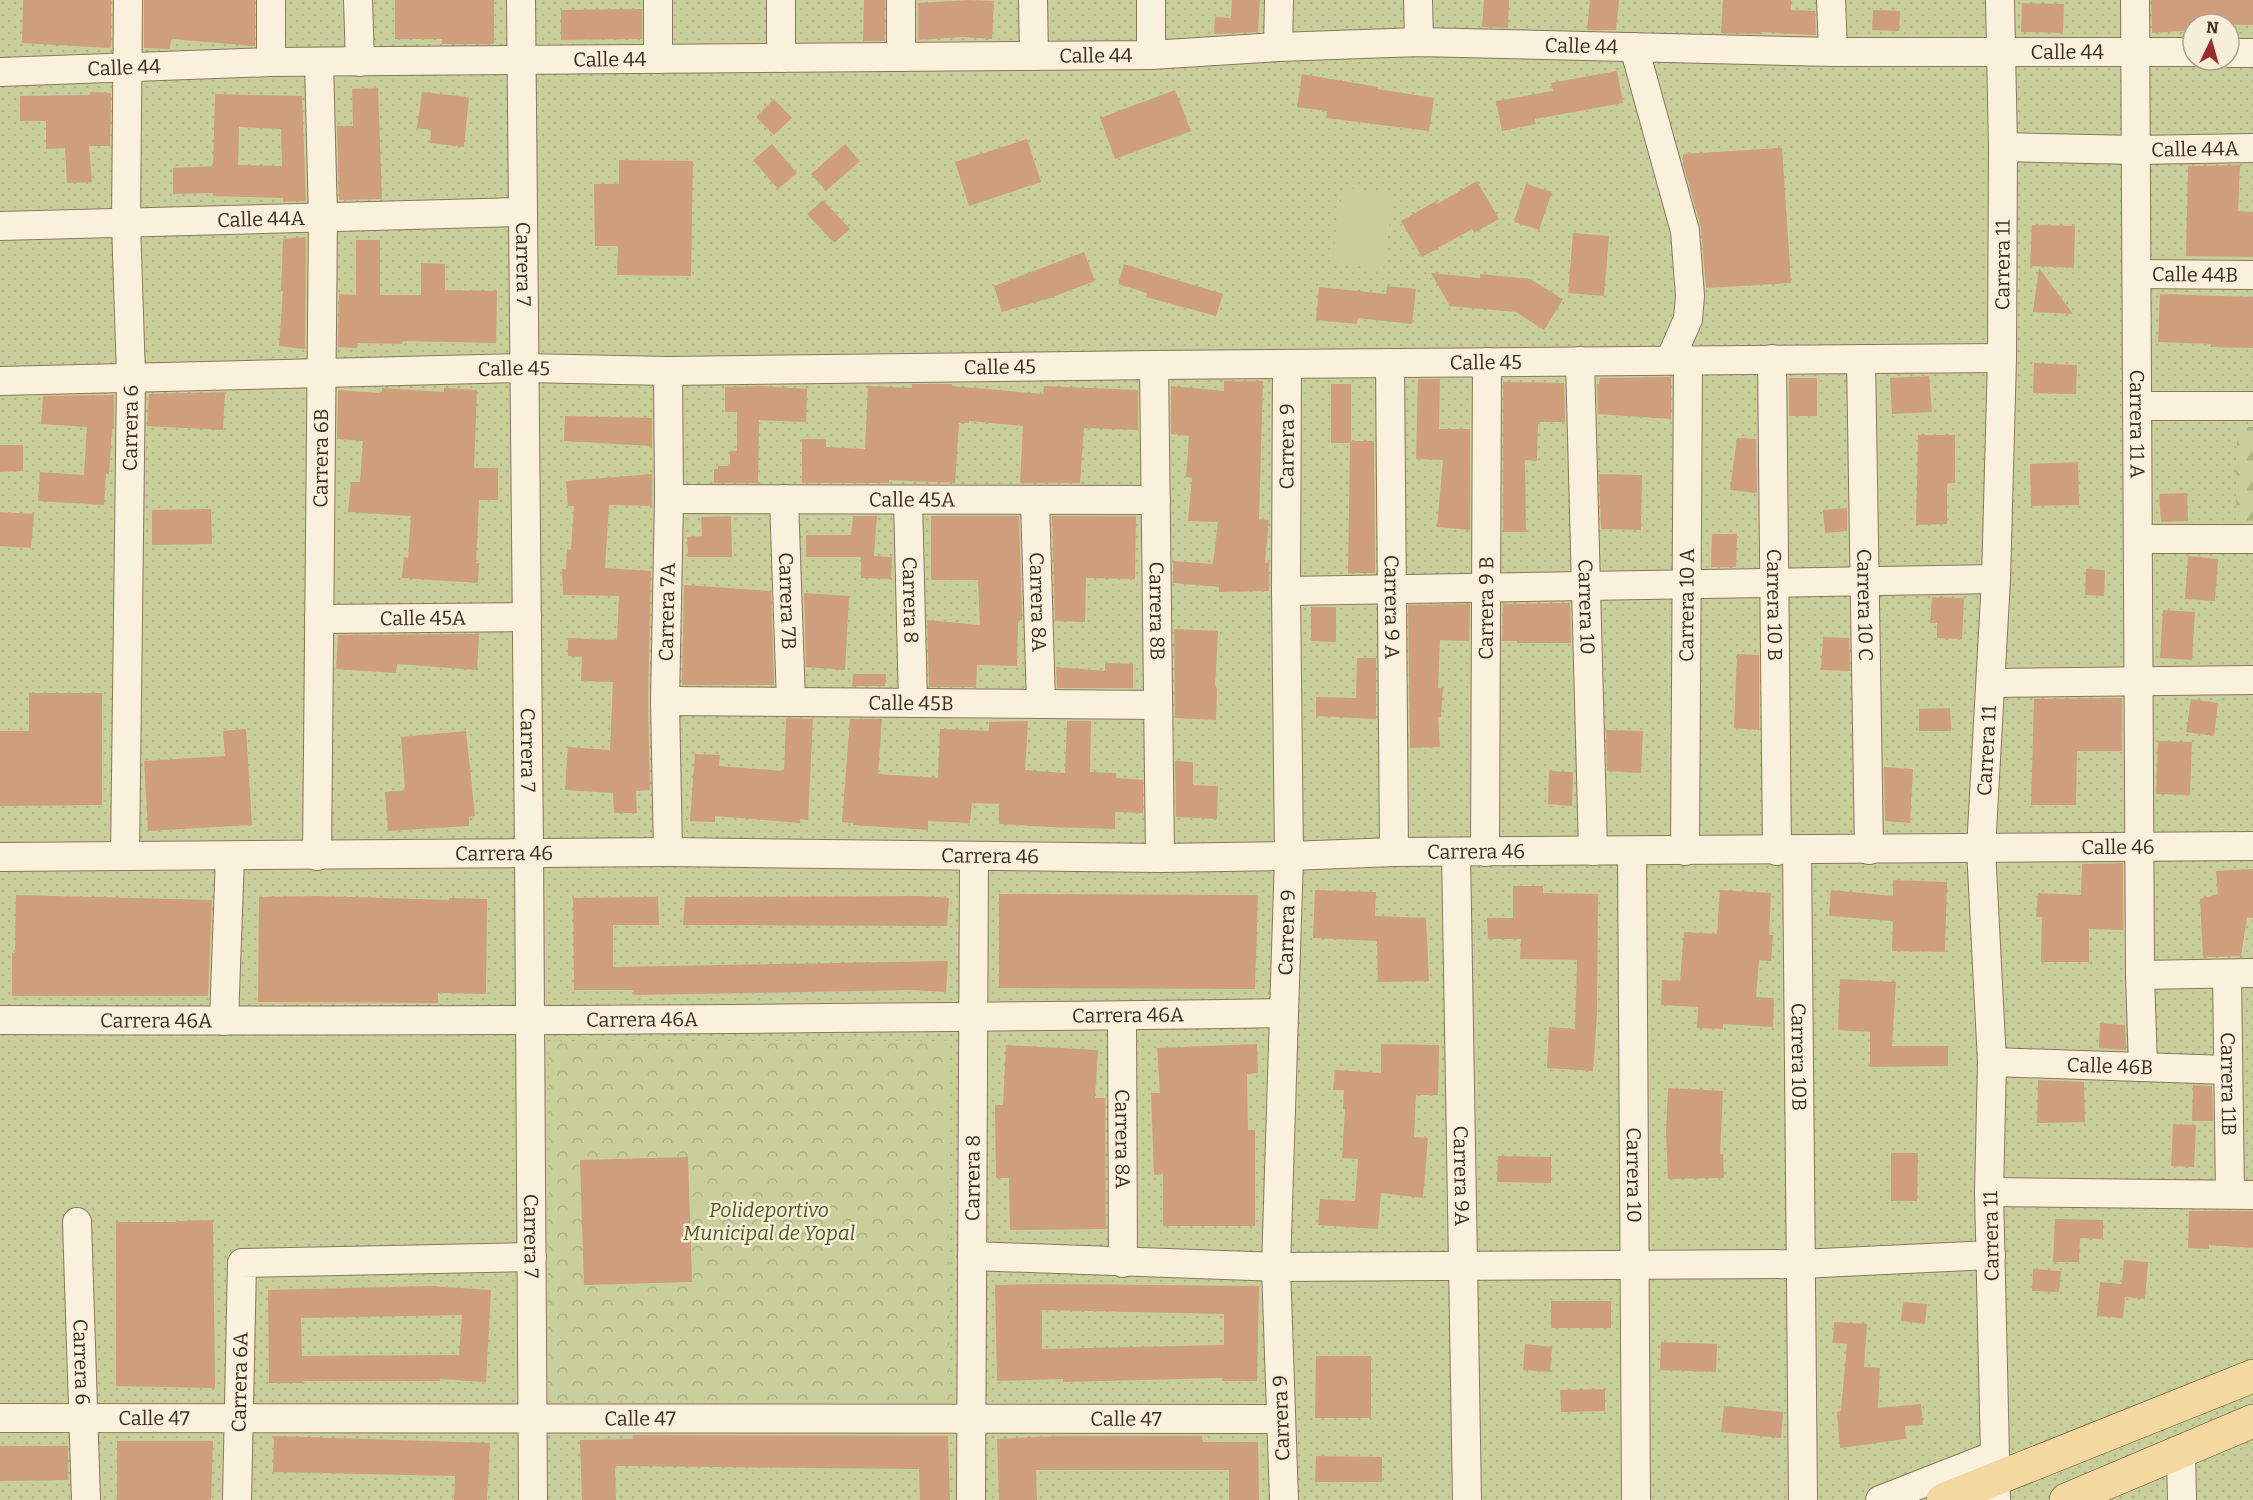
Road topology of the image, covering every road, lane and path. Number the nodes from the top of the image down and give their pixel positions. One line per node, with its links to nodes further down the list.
1 (128, 0): 31 (street, Carrera 6)
2 (271, 0): 28 (street)
3 (358, 0): 30 (street)
4 (521, 0): 27 (street, Carrera 7)
5 (658, 0): 26 (street)
6 (780, 0): 25 (street)
7 (901, 0): 24 (street)
8 (1033, 0): 23 (street)
9 (1151, 0): 22 (street)
10 (1279, 0): 16 (street)
11 (1418, 0): 15 (street)
12 (1831, 0): 19 (street)
13 (2000, 0): 18 (street, Carrera 11)
14 (2135, 0): 20 (street, Carrera 11 A)
15 (1419, 42): 16 (street, Calle 44); 17 (street, Calle 44)
16 (1278, 47): 22 (street, Calle 44)
17 (1634, 47): 19 (street, Calle 44); 45 (street)
18 (2002, 51): 19 (street, Calle 44); 20 (street, Calle 44); 33 (street, Carrera 11)
19 (1833, 52)
20 (2136, 52): 21 (street, Calle 44); 35 (street, Carrera 11 A)
21 (2181, 52)
22 (1151, 55): 23 (street, Calle 44)
23 (1034, 56): 24 (street, Calle 44)
24 (901, 57): 25 (street, Calle 44)
25 (781, 58): 26 (street, Calle 44)
26 (658, 59): 27 (street, Calle 44)
27 (521, 60): 30 (street, Calle 44); 36 (street, Carrera 7)
28 (271, 62): 29 (street, Calle 44); 31 (street, Calle 44)
29 (319, 62): 30 (street, Calle 44); 37 (street, Carrera 6B)
30 (360, 62)
31 (128, 68): 32 (street, Calle 44); 38 (street, Carrera 6)
32 (0, 72)
33 (2003, 147): 35 (street, Calle 44A); 42 (street, Carrera 11)
34 (2253, 148): 35 (street, Calle 44A)
35 (2136, 150): 40 (street, Carrera 11 A)
36 (522, 212): 37 (street, Calle 44A); 51 (street, Carrera 7)
37 (323, 218): 38 (street, Calle 44A); 53 (street, Carrera 6B)
38 (126, 223): 39 (street, Calle 44A); 54 (street, Carrera 6)
39 (0, 226)
40 (2137, 274): 41 (street, Calle 44B); 56 (street, Carrera 11 A)
41 (2253, 275)
42 (2002, 358): 44 (street, Calle 45); 65 (street, Carrera 11)
43 (1772, 359): 44 (street, Calle 45); 45 (street, Calle 45); 67 (street, Carrera 10 B)
44 (1861, 359): 66 (street, Carrera 10 C)
45 (1679, 360): 46 (street, Calle 45); 68 (street, Carrera 10 A)
46 (1580, 361): 47 (street, Calle 45); 69 (street, Carrera 10)
47 (1487, 362): 48 (street, Calle 45); 70 (street, Carrera 9 B)
48 (1390, 363): 49 (street, Calle 45); 71 (street, Carrera 9 A)
49 (1287, 364): 50 (street, Calle 45); 72 (street, Carrera 9)
50 (1154, 365): 52 (street, Calle 45); 62 (street, Carrera 8B)
51 (524, 368): 52 (street, Calle 45); 53 (street, Calle 45); 73 (street, Carrera 7)
52 (668, 371): 58 (street, Carrera 7A)
53 (320, 374): 54 (street, Calle 45); 74 (street, Carrera 6B)
54 (131, 376): 55 (street, Calle 45); 96 (street, Carrera 6)
55 (0, 381)
56 (2138, 406): 57 (street); 63 (street, Carrera 11 A)
57 (2253, 406)
58 (669, 499): 59 (street, Calle 45A); 78 (street, Carrera 7A)
59 (784, 499): 60 (street, Calle 45A); 79 (street, Carrera 7B)
60 (908, 500): 61 (street, Calle 45A); 80 (street, Carrera 8)
61 (1035, 500): 62 (street, Calle 45A); 81 (street, Carrera 8A)
62 (1156, 500): 82 (street, Carrera 8B)
63 (2138, 539): 64 (street); 76 (street, Carrera 11 A)
64 (2253, 539)
65 (1996, 579): 66 (street); 77 (street, Carrera 11)
66 (1864, 581): 67 (street); 87 (street, Carrera 10 C)
67 (1774, 582): 68 (street); 86 (street, Carrera 10 B)
68 (1686, 584): 69 (street); 90 (street, Carrera 10 A)
69 (1586, 586): 70 (street); 88 (street, Carrera 10)
70 (1486, 588): 71 (street); 95 (street, Carrera 9 B)
71 (1391, 589): 72 (street); 93 (street, Carrera 9 A)
72 (1286, 591): 100 (street, Carrera 9)
73 (527, 617): 74 (street, Calle 45A); 91 (street, Carrera 7)
74 (319, 619): 98 (street, Carrera 6B)
75 (2253, 680): 76 (street)
76 (2139, 681): 77 (street); 84 (street, Carrera 11 A)
77 (1991, 682): 85 (street, Carrera 11)
78 (665, 701): 79 (street, Calle 45B); 92 (street, Carrera 7A)
79 (791, 702): 80 (street, Calle 45B)
80 (913, 703): 81 (street, Calle 45B)
81 (1041, 704): 82 (street, Calle 45B)
82 (1158, 705): 102 (street, Carrera 8B)
83 (2253, 846): 84 (street, Calle 46)
84 (2140, 848): 85 (street, Calle 46); 104 (street, Carrera 11 A)
85 (1981, 849): 87 (street, Carrera 46); 111 (street, Carrera 11)
86 (1787, 850): 87 (street, Carrera 46); 90 (street, Carrera 46); 121 (street, Carrera 10B)
87 (1869, 850)
88 (1593, 851): 89 (street, Carrera 46); 95 (street, Carrera 46)
89 (1632, 851): 90 (street, Carrera 46); 122 (street, Carrera 10)
90 (1684, 851)
91 (530, 852): 92 (street, Carrera 46); 98 (street, Carrera 46); 110 (street, Carrera 7)
92 (668, 852): 99 (street, Carrera 46)
93 (1394, 852): 94 (street, Carrera 46); 100 (street, Carrera 46)
94 (1456, 852): 95 (street, Carrera 46); 123 (street, Carrera 9A)
95 (1485, 852)
96 (125, 856): 97 (street, Carrera 46); 101 (street, Carrera 46)
97 (230, 856): 98 (street, Carrera 46); 109 (street)
98 (317, 856)
99 (974, 856): 102 (street, Carrera 46); 107 (street, Carrera 8)
100 (1289, 856): 102 (street, Carrera 46); 105 (street, Carrera 9)
101 (0, 857)
102 (1160, 858)
103 (2240, 973): 104 (street); 113 (street, Carrera 11B)
104 (2140, 975): 112 (street, Carrera 11 A)
105 (1283, 1014): 106 (street, Carrera 46A); 124 (street, Carrera 9)
106 (1122, 1016): 107 (street, Carrera 46A); 120 (street, Carrera 8A)
107 (974, 1018): 110 (street, Carrera 46A); 118 (street, Carrera 8)
108 (0, 1020): 109 (street, Carrera 46A)
109 (224, 1021): 110 (street, Carrera 46A)
110 (529, 1021): 119 (street, Carrera 7)
111 (1992, 1062): 112 (street, Calle 46B); 114 (street, Carrera 11)
112 (2143, 1067): 113 (street, Calle 46B)
113 (2228, 1070): 115 (street, Carrera 11B)
114 (1989, 1192): 115 (street); 117 (street, Carrera 11)
115 (2242, 1195)
116 (77, 1222): 127 (street, Carrera 6)
117 (1991, 1255): 121 (street); 134 (street, Carrera 11)
118 (972, 1256): 120 (street); 130 (street, Carrera 8)
119 (532, 1257): 128 (street, Carrera 6A); 129 (street, Carrera 7)
120 (1123, 1263): 124 (street)
121 (1800, 1264): 122 (street); 142 (street, Carrera 10B)
122 (1633, 1265): 123 (street); 141 (street, Carrera 10)
123 (1463, 1266): 124 (street); 140 (street, Carrera 9A)
124 (1276, 1267): 131 (street, Carrera 9)
125 (2253, 1376): 134 (main road)
126 (0, 1418): 127 (street, Calle 47)
127 (84, 1418): 128 (street, Calle 47); 135 (street, Carrera 6)
128 (240, 1418): 129 (street, Calle 47); 136 (street, Carrera 6A)
129 (532, 1418): 130 (street, Calle 47); 137 (street, Carrera 7)
130 (972, 1418): 131 (street, Calle 47); 138 (street, Carrera 8)
131 (1281, 1419): 139 (street, Carrera 9)
132 (2253, 1421): 133 (main road)
133 (2181, 1453): 145 (main road); 146 (street)
134 (1995, 1478): 143 (street); 144 (main road)
135 (86, 1500)
136 (237, 1500)
137 (533, 1500)
138 (971, 1500)
139 (1284, 1500)
140 (1467, 1500)
141 (1636, 1500)
142 (1803, 1500)
143 (1880, 1500)
144 (1943, 1500)
145 (2066, 1500)
146 (2182, 1500)

